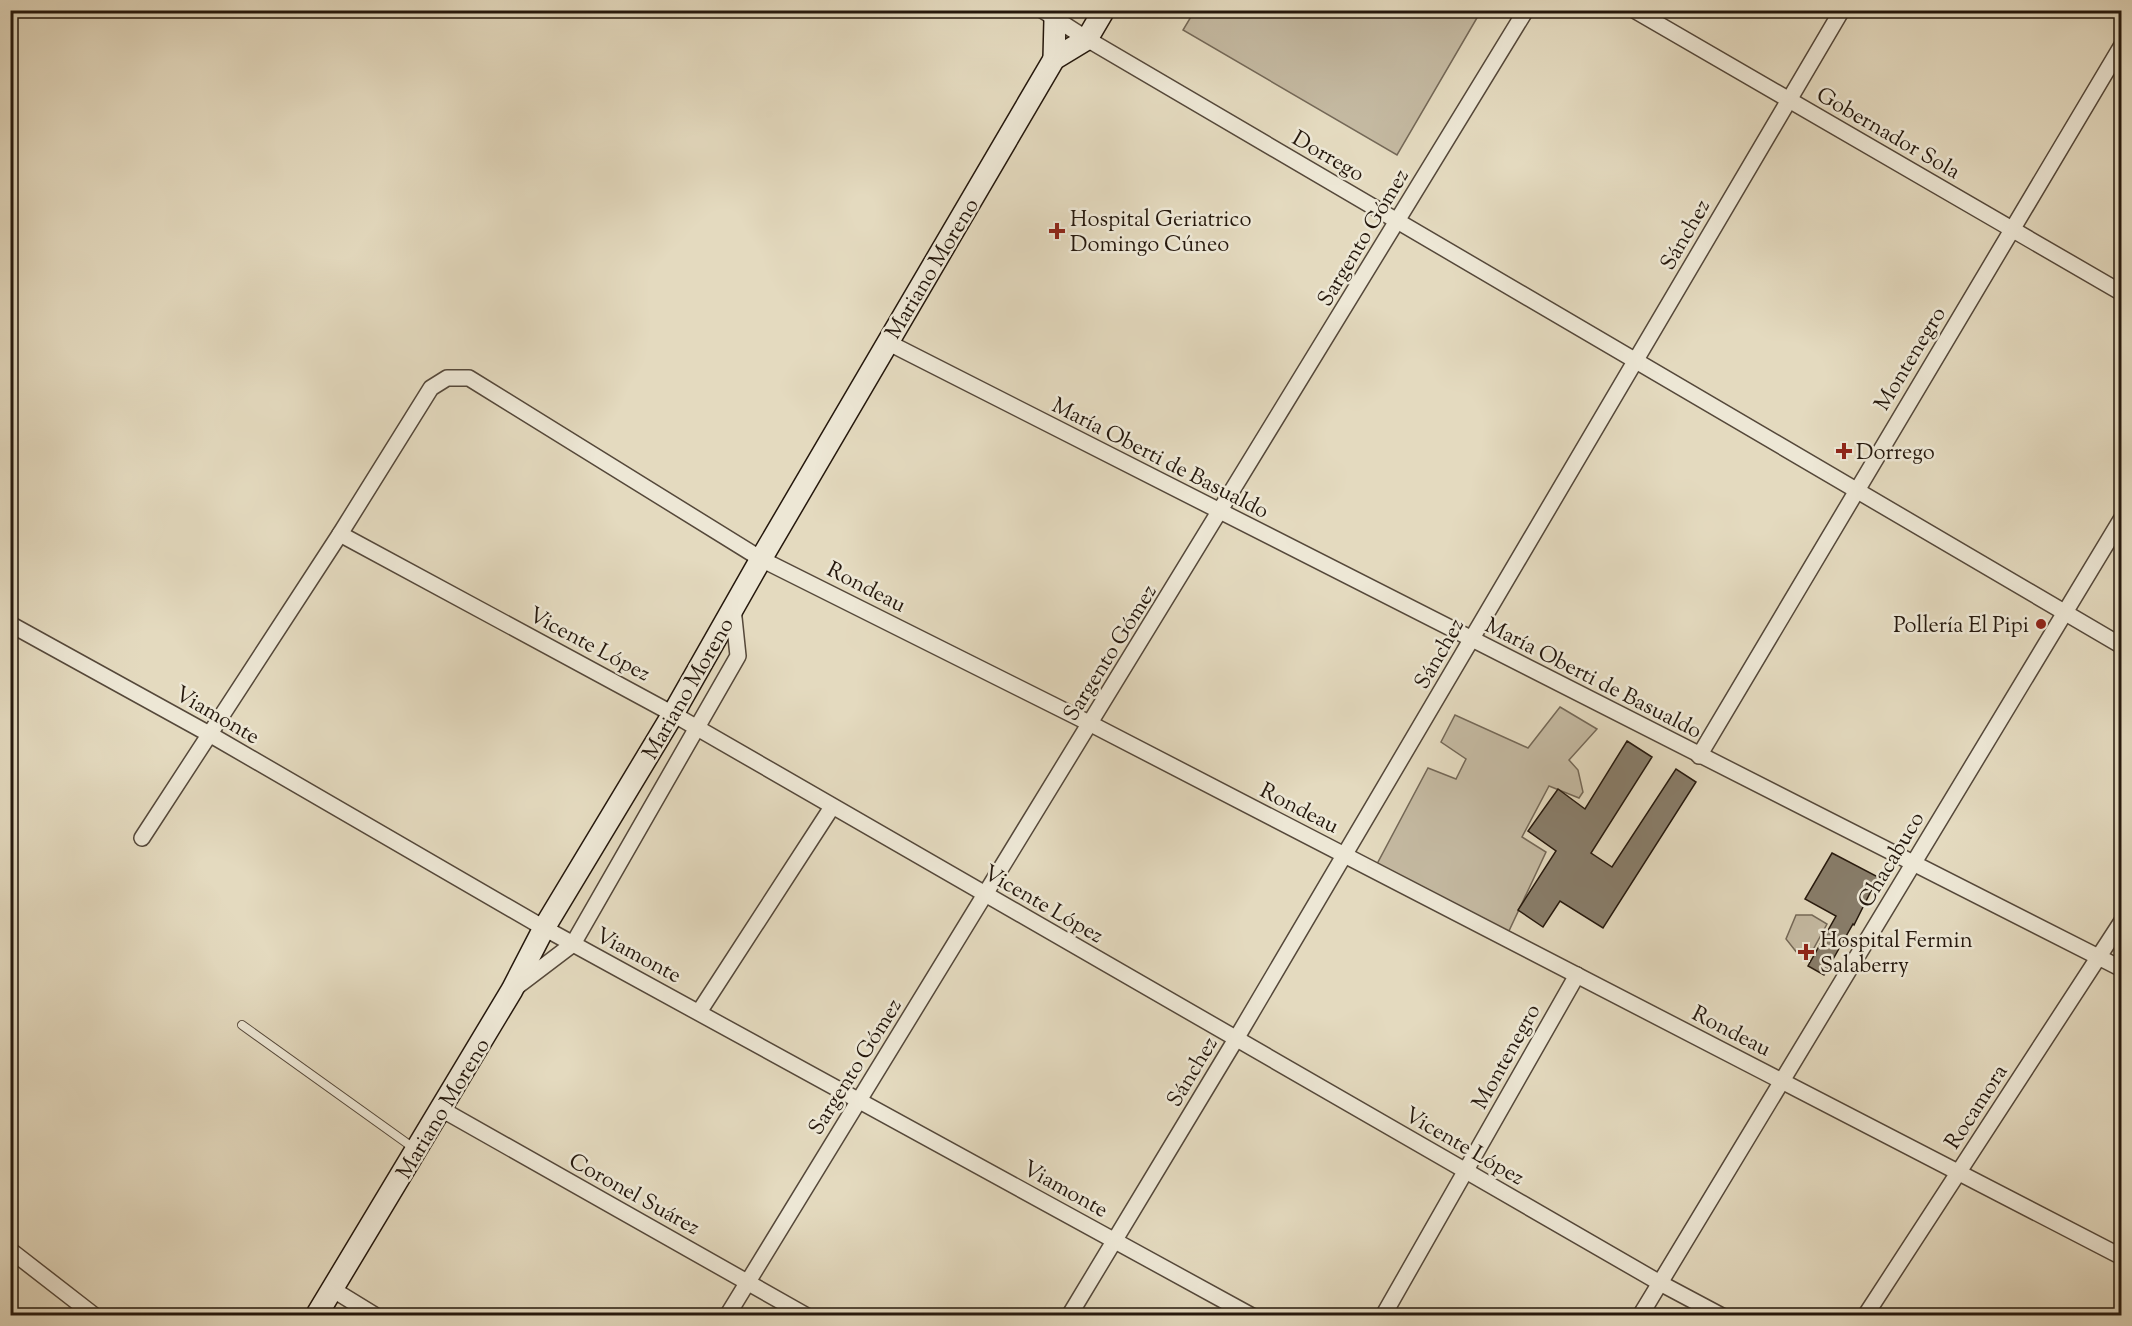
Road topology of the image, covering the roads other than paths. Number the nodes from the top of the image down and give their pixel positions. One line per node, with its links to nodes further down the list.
1 (1104, 10): 6 (main road)
2 (1526, 10): 10 (street, Sargento Gómez)
3 (1634, 10): 9 (street, Gobernador Sola)
4 (1842, 10): 9 (street, Sánchez)
5 (1052, 13): 6 (street, Dorrego); 8 (main road)
6 (1087, 39): 8 (main road); 10 (street, Dorrego)
7 (2121, 45): 11 (street, Montenegro)
8 (1054, 59): 13 (main road, Mariano Moreno)
9 (1789, 100): 11 (street, Gobernador Sola); 14 (street, Sánchez)
10 (1398, 221): 14 (street, Dorrego); 16 (street, Sargento Gómez)
11 (2012, 230): 12 (street, Gobernador Sola); 15 (street, Montenegro)
12 (2121, 293)
13 (887, 342): 16 (street, María Oberti de Basualdo); 19 (main road, Mariano Moreno)
14 (1636, 361): 15 (street, Dorrego); 23 (street, Sánchez)
15 (1857, 491): 21 (street, Dorrego); 29 (street, Montenegro)
16 (1220, 513): 23 (street, María Oberti de Basualdo); 26 (street, Sargento Gómez)
17 (2121, 518): 21 (street, Chacabuco)
18 (340, 534): 19 (street, Rondeau); 25 (street, Vicente López); 28 (street)
19 (761, 559): 20 (main road, Mariano Moreno); 26 (street, Rondeau)
20 (733, 608): 25 (main road, Mariano Moreno); 27 (street)
21 (2065, 613): 24 (street, Dorrego); 33 (street, Chacabuco)
22 (10, 624): 28 (street, Viamonte)
23 (1471, 640): 29 (street, María Oberti de Basualdo); 32 (street, Sánchez)
24 (2121, 646)
25 (673, 714): 27 (street, Vicente López); 36 (main road, Mariano Moreno)
26 (1091, 724): 32 (street, Rondeau); 34 (street, Sargento Gómez)
27 (697, 728): 30 (street, Vicente López); 37 (street)
28 (210, 735): 31 (street); 36 (street, Viamonte)
29 (1699, 756): 33 (street, María Oberti de Basualdo)
30 (832, 807): 34 (street, Vicente López); 42 (street)
31 (142, 838)
32 (1345, 855): 40 (street, Rondeau); 44 (street, Sánchez)
33 (1913, 864): 38 (street, María Oberti de Basualdo); 45 (street, Chacabuco)
34 (986, 895): 44 (street, Vicente López); 46 (street, Sargento Gómez)
35 (2121, 921): 38 (street, Rocamora)
36 (544, 928): 37 (street, Viamonte); 41 (main road, Mariano Moreno)
37 (573, 944): 41 (street); 42 (street, Viamonte)
38 (2098, 958): 39 (street, María Oberti de Basualdo); 50 (street, Rocamora)
39 (2121, 969)
40 (1577, 975): 45 (street, Rondeau); 49 (street, Montenegro)
41 (512, 990): 47 (main road, Mariano Moreno)
42 (699, 1012): 46 (street, Viamonte)
43 (242, 1025): 48 (lane)
44 (1236, 1039): 49 (street, Vicente López); 51 (street, Sánchez)
45 (1782, 1081): 50 (street, Rondeau); 55 (street, Chacabuco)
46 (860, 1100): 51 (street, Viamonte); 54 (street, Sargento Gómez)
47 (441, 1109): 48 (main road, Mariano Moreno); 54 (street, Coronel Suárez)
48 (416, 1150): 56 (main road, Mariano Moreno)
49 (1466, 1172): 55 (street, Vicente López); 64 (street, Montenegro)
50 (1958, 1172): 53 (street, Rondeau); 67 (street, Rocamora)
51 (1115, 1240): 62 (street, Sánchez); 63 (street, Viamonte)
52 (10, 1250): 57 (street)
53 (2121, 1257)
54 (748, 1282): 60 (street, Sargento Gómez); 61 (street, Coronel Suárez)
55 (1660, 1283): 65 (street, Chacabuco); 66 (street, Vicente López)
56 (332, 1290): 58 (main road, Mariano Moreno); 59 (street)
57 (95, 1316)
58 (316, 1316)
59 (376, 1316)
60 (727, 1316)
61 (807, 1316)
62 (1069, 1316)
63 (1252, 1316)
64 (1383, 1316)
65 (1640, 1316)
66 (1722, 1316)
67 (1865, 1316)

